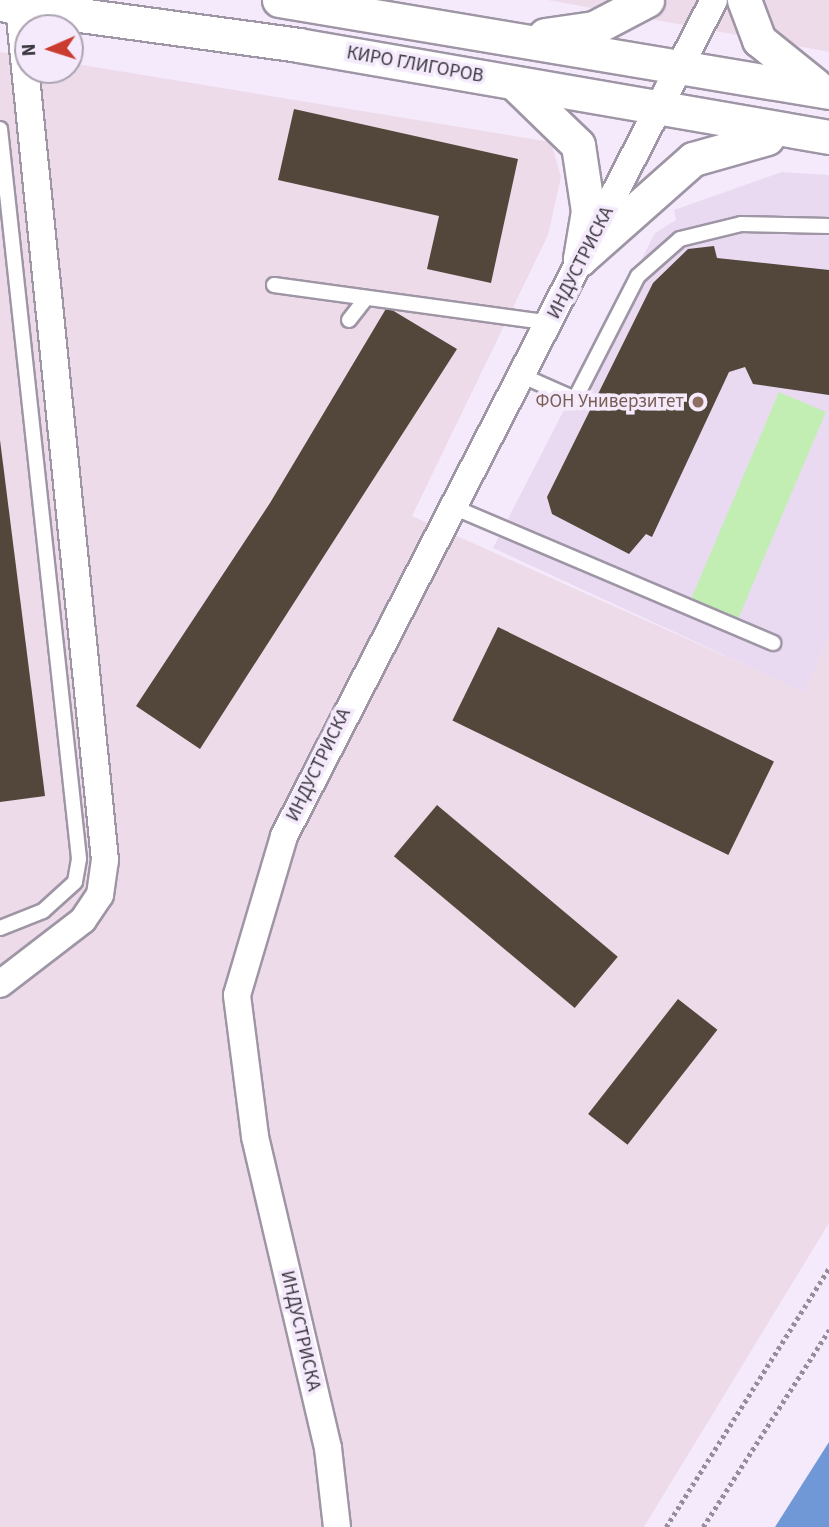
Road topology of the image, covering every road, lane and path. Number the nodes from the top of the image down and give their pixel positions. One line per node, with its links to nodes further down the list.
1 (279, 0): 6 (street, КИРО ГЛИГОРОВ)
2 (647, 0): 6 (street)
3 (714, 0): 7 (street, ИНДУСТРИСКА)
4 (744, 0): 9 (street)
5 (9, 5): 8 (street, КИРО ГЛИГОРОВ); 23 (street)
6 (495, 38): 7 (street, КИРО ГЛИГОРОВ)
7 (681, 66): 9 (street, КИРО ГЛИГОРОВ); 10 (street, ИНДУСТРИСКА)
8 (514, 83): 10 (street, КИРО ГЛИГОРОВ); 14 (street)
9 (826, 91)
10 (657, 111): 12 (street, КИРО ГЛИГОРОВ); 14 (street, ИНДУСТРИСКА)
11 (0, 129): 22 (lane)
12 (819, 136): 14 (street)
13 (829, 226): 19 (lane)
14 (580, 259): 18 (street, ИНДУСТРИСКА)
15 (274, 285): 16 (lane)
16 (366, 298): 17 (lane); 18 (lane)
17 (349, 320)
18 (551, 323): 19 (street, ИНДУСТРИСКА)
19 (525, 377): 20 (street, ИНДУСТРИСКА)
20 (453, 507): 21 (lane); 26 (street, ИНДУСТРИСКА)
21 (773, 643)
22 (0, 928)
23 (0, 984)
24 (829, 1268): 27 (path)
25 (829, 1329): 28 (path)
26 (337, 1527)
27 (666, 1527)
28 (703, 1527)

